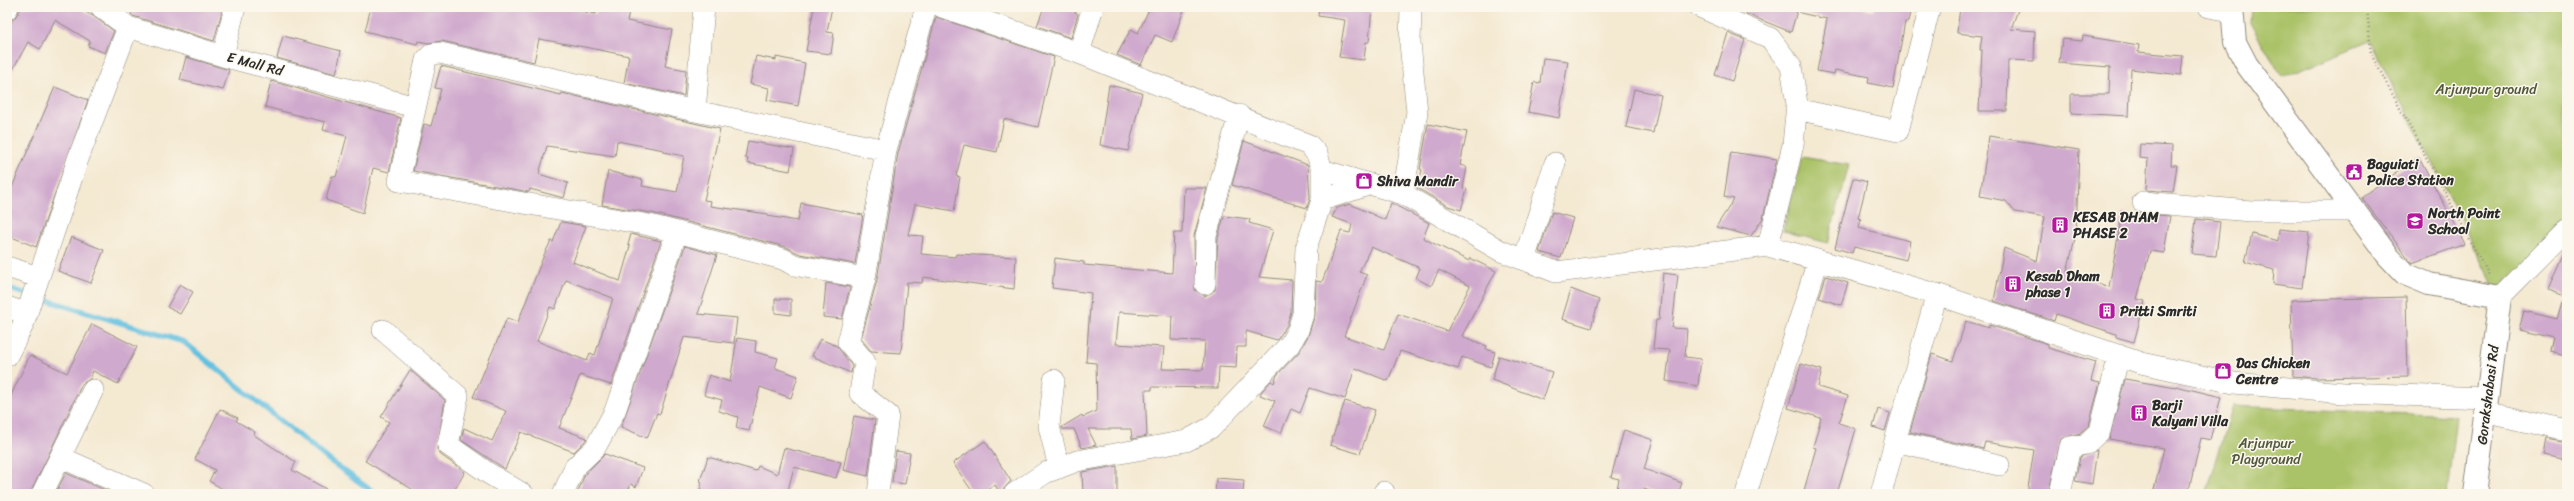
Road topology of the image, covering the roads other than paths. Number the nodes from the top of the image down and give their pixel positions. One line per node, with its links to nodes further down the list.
1 (101, 7): 12 (street, E Mall Rd)
2 (235, 7): 14 (street)
3 (704, 7): 17 (street)
4 (926, 7): 19 (street)
5 (942, 7): 13 (street)
6 (1093, 7): 13 (street)
7 (1411, 7): 23 (street)
8 (1700, 7): 16 (street)
9 (1930, 7): 16 (street)
10 (2209, 7): 11 (street)
11 (2232, 9): 26 (street)
12 (128, 27): 14 (street, E Mall Rd); 33 (street)
13 (1079, 52): 18 (street)
14 (223, 56): 15 (street, E Mall Rd)
15 (415, 107): 17 (street); 28 (street)
16 (1796, 108): 29 (street)
17 (695, 111): 19 (street)
18 (1239, 115): 21 (street); 35 (street)
19 (886, 150): 34 (street)
20 (1555, 164): 30 (street)
21 (1322, 170): 22 (street); 24 (street)
22 (1371, 184): 23 (street); 24 (street)
23 (1403, 194): 30 (street)
24 (1322, 200): 50 (street)
25 (2143, 202): 26 (street)
26 (2355, 211): 37 (street)
27 (2567, 229): 37 (street)
28 (677, 232): 34 (street); 55 (street)
29 (1768, 246): 30 (street); 31 (street)
30 (1524, 260)
31 (1818, 260): 36 (street); 58 (street)
32 (7, 267): 33 (street)
33 (38, 277): 39 (street)
34 (865, 278): 56 (street)
35 (1206, 284)
36 (1937, 294): 41 (street); 47 (street)
37 (2500, 297): 45 (street, Gorakshabasi Rd)
38 (7, 307): 39 (street)
39 (25, 319): 42 (street)
40 (383, 330): 54 (street)
41 (2119, 355): 45 (street); 60 (street)
42 (7, 356)
43 (1054, 380): 50 (street)
44 (93, 390): 48 (street)
45 (2486, 405): 46 (street); 61 (street, Gorakshabasi Rd)
46 (2567, 431)
47 (1895, 441): 49 (street); 59 (street)
48 (60, 456): 52 (street); 53 (street)
49 (1999, 464)
50 (1059, 468): 51 (street)
51 (1038, 485): 57 (street)
52 (42, 494)
53 (144, 494)
54 (523, 494)
55 (563, 494)
56 (878, 494)
57 (1014, 494)
58 (1746, 494)
59 (1880, 494)
60 (2060, 494)
61 (2475, 494)

